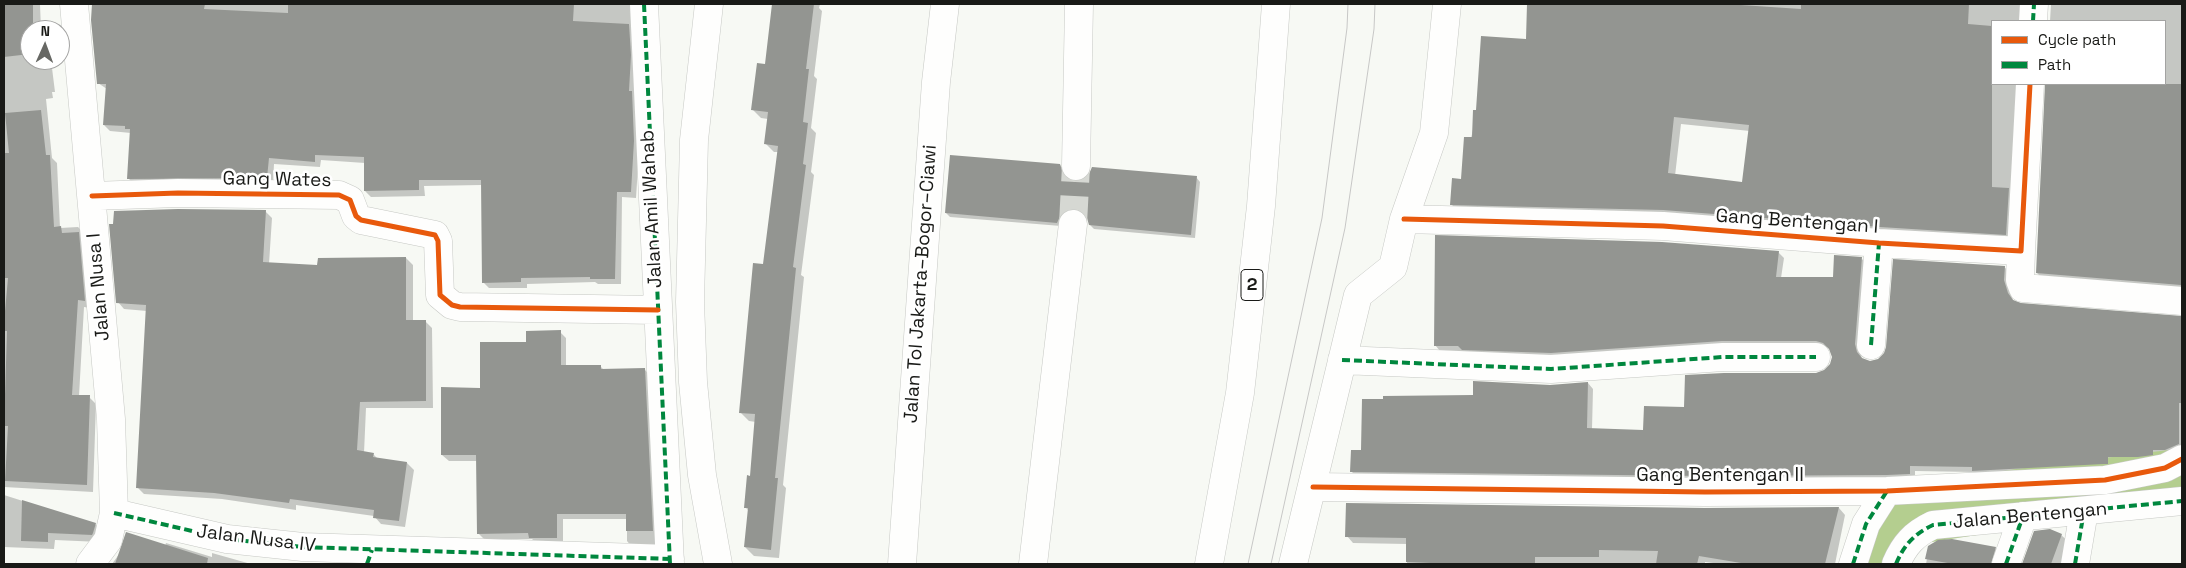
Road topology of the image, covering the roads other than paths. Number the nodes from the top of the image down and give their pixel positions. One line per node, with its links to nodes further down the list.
1 (74, 4): 12 (main road, Jalan Nusa I)
2 (644, 4): 18 (main road, Jalan Amil Wahab)
3 (709, 4): 33 (main road)
4 (945, 4): 34 (main road, Jalan Tol Jakarta–Bogor–Ciawi)
5 (1079, 4): 11 (main road)
6 (1276, 4): 36 (main road, 2)
7 (1447, 4): 13 (main road)
8 (2034, 4): 9 (main road)
9 (2033, 20)
10 (2030, 85): 16 (main road)
11 (1076, 166)
12 (92, 196): 18 (main road, Gang Wates); 28 (main road, Jalan Nusa I)
13 (1404, 219): 15 (main road, Gang Bentengan I); 21 (main road)
14 (1073, 224): 35 (main road)
15 (1879, 244): 16 (main road, Gang Bentengan I); 19 (main road)
16 (2021, 251): 17 (main road)
17 (2182, 301)
18 (658, 310): 31 (main road, Jalan Amil Wahab)
19 (1871, 345)
20 (1816, 357): 21 (main road)
21 (1342, 360): 23 (main road)
22 (2182, 459): 25 (main road)
23 (1313, 487): 24 (main road, Gang Bentengan II); 37 (main road)
24 (1887, 491): 25 (main road, Gang Bentengan II); 38 (main road)
25 (2128, 492): 26 (main road, Jalan Bentengan); 27 (main road, Jalan Bentengan)
26 (2182, 501)
27 (2084, 511): 29 (main road, Jalan Bentengan); 41 (main road)
28 (114, 513): 30 (main road, Jalan Nusa IV); 32 (main road, Jalan Nusa I)
29 (2023, 516): 39 (main road, Jalan Bentengan); 40 (main road)
30 (370, 557): 31 (main road, Jalan Nusa IV)
31 (670, 562)
32 (90, 564)
33 (718, 564)
34 (902, 564)
35 (1033, 564)
36 (1209, 564)
37 (1293, 564)
38 (1853, 564)
39 (1896, 564)
40 (2006, 564)
41 (2075, 564)

